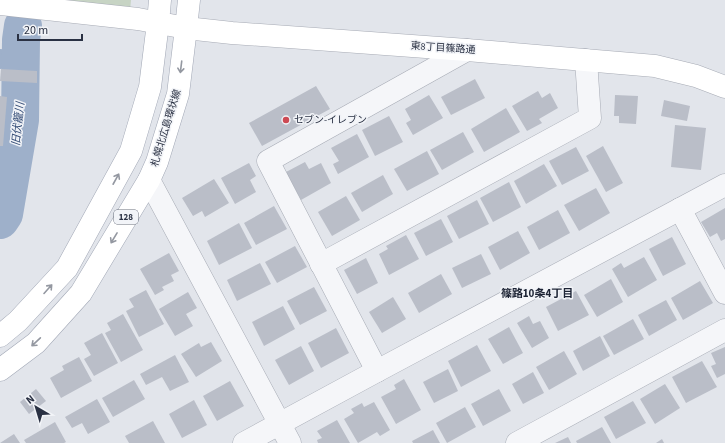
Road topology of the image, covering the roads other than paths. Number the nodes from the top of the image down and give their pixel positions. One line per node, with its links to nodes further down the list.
1 (160, 0): 4 (main road, 128)
2 (189, 0): 5 (main road, 札幌北広島環状線 / 128)
3 (0, 4): 4 (main road, 東8丁目篠路通)
4 (158, 23): 5 (main road, 東8丁目篠路通); 15 (main road, 128, one-way to 4)
5 (186, 28): 6 (main road, 東8丁目篠路通); 9 (main road, 札幌北広島環状線 / 128, one-way to 9)
6 (467, 50): 7 (main road, 東8丁目篠路通); 12 (street)
7 (586, 60): 8 (main road, 東8丁目篠路通); 12 (street)
8 (725, 87)
9 (149, 180): 16 (main road, 札幌北広島環状線 / 128, one-way to 16); 18 (street)
10 (725, 185): 11 (street)
11 (680, 209): 13 (street); 17 (street)
12 (321, 264): 17 (street)
13 (725, 294)
14 (725, 330): 21 (street)
15 (0, 336)
16 (0, 370)
17 (377, 371): 18 (street)
18 (280, 424): 19 (street); 20 (street)
19 (244, 443)
20 (290, 443)
21 (517, 443)

